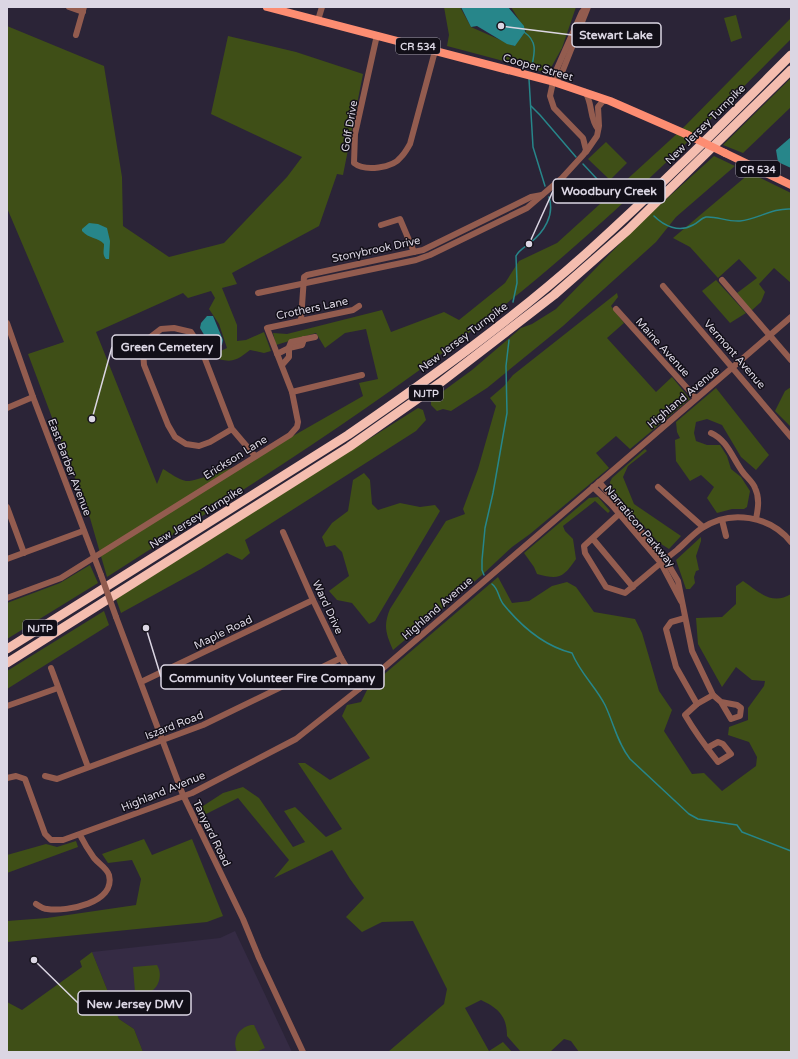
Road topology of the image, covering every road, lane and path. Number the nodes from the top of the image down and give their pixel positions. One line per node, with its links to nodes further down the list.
1 (69, 7): 5 (street)
2 (266, 7): 6 (main road, Cooper Street / CR 534)
3 (322, 7): 6 (street)
4 (587, 7): 12 (street)
5 (84, 9): 7 (street)
6 (318, 20): 8 (main road, Cooper Street / CR 534)
7 (76, 35)
8 (377, 35): 9 (main road, Cooper Street / CR 534); 9 (street, Golf Drive)
9 (435, 51): 12 (main road, Cooper Street / CR 534)
10 (791, 55): 70 (highway, New Jersey Turnpike / NJTP)
11 (791, 70): 72 (highway, New Jersey Turnpike / NJTP)
12 (554, 82): 13 (main road, Cooper Street / CR 534); 16 (street)
13 (585, 92): 14 (main road, Cooper Street / CR 534); 15 (street)
14 (610, 101): 15 (street, Stonybrook Drive); 17 (main road, Cooper Street / CR 534, bridge)
15 (598, 129): 16 (street, Stonybrook Drive)
16 (584, 154): 18 (street, Stonybrook Drive)
17 (791, 185)
18 (543, 194): 20 (street, Stonybrook Drive); 22 (street, Stonybrook Drive)
19 (381, 225): 20 (street)
20 (414, 252): 22 (street, Stonybrook Drive)
21 (722, 280): 31 (street)
22 (304, 282): 24 (street, Stonybrook Drive); 28 (street)
23 (663, 286): 37 (street, Vermont Avenue)
24 (258, 293)
25 (359, 306): 28 (street, Crothers Lane)
26 (616, 309): 41 (street, Maine Avenue)
27 (791, 317): 31 (street, Highland Avenue)
28 (301, 320): 30 (street, Crothers Lane)
29 (7, 323): 40 (street, East Barber Avenue)
30 (267, 328): 34 (street, Erickson Lane)
31 (770, 335): 35 (street); 37 (street, Highland Avenue)
32 (315, 337): 33 (street)
33 (289, 348): 34 (street); 36 (street)
34 (277, 354): 36 (street, Erickson Lane)
35 (791, 360)
36 (282, 365): 39 (street, Erickson Lane)
37 (733, 367): 41 (street, Highland Avenue); 45 (street, Vermont Avenue)
38 (362, 375): 39 (street)
39 (292, 392): 46 (street, Erickson Lane)
40 (33, 397): 42 (street); 55 (street, East Barber Avenue)
41 (696, 398): 47 (street, Highland Avenue)
42 (7, 408)
43 (232, 429): 43 (street); 46 (street)
44 (711, 433): 52 (street)
45 (791, 436)
46 (255, 456): 62 (street, Erickson Lane)
47 (599, 482): 48 (street, Highland Avenue); 64 (street, Narraticon Parkway)
48 (593, 487): 51 (street, Narraticon Parkway); 76 (street, Highland Avenue)
49 (658, 487): 54 (street)
50 (7, 507): 61 (street)
51 (619, 514): 59 (street); 64 (street, Narraticon Parkway)
52 (756, 519): 53 (street); 57 (street)
53 (722, 520): 54 (street); 58 (street)
54 (703, 528): 64 (street)
55 (83, 531): 61 (street); 62 (street, East Barber Avenue)
56 (283, 532): 67 (street, Ward Drive)
57 (788, 534): 60 (street)
58 (726, 536)
59 (593, 539): 65 (street); 65 (street)
60 (791, 542)
61 (24, 553): 63 (street)
62 (94, 557): 66 (street, Erickson Lane); 68 (street, East Barber Avenue, bridge)
63 (7, 559)
64 (663, 561): 65 (street); 69 (street, Narraticon Parkway)
65 (633, 587)
66 (7, 598)
67 (313, 600): 71 (street, Ward Drive); 74 (street, Maple Road)
68 (116, 617): 74 (street, Tanyard Road)
69 (685, 618): 77 (street, Narraticon Parkway); 79 (street)
70 (7, 649)
71 (341, 658): 76 (street, Ward Drive); 81 (street, Iszard Road)
72 (7, 663)
73 (51, 668): 75 (street)
74 (141, 682): 81 (street, Tanyard Road)
75 (58, 688): 80 (street); 83 (street)
76 (358, 689): 86 (street, Highland Avenue)
77 (713, 695): 78 (street, Narraticon Parkway); 79 (street)
78 (721, 702)
79 (697, 704): 82 (street)
80 (7, 706)
81 (162, 740): 83 (street, Iszard Road); 86 (street, Tanyard Road)
82 (707, 748)
83 (88, 767): 84 (street, Iszard Road)
84 (45, 776)
85 (7, 778): 87 (street, Highland Avenue)
86 (183, 795): 87 (street, Highland Avenue); 89 (street, Tanyard Road)
87 (80, 835): 88 (street)
88 (36, 904)
89 (304, 1052)

